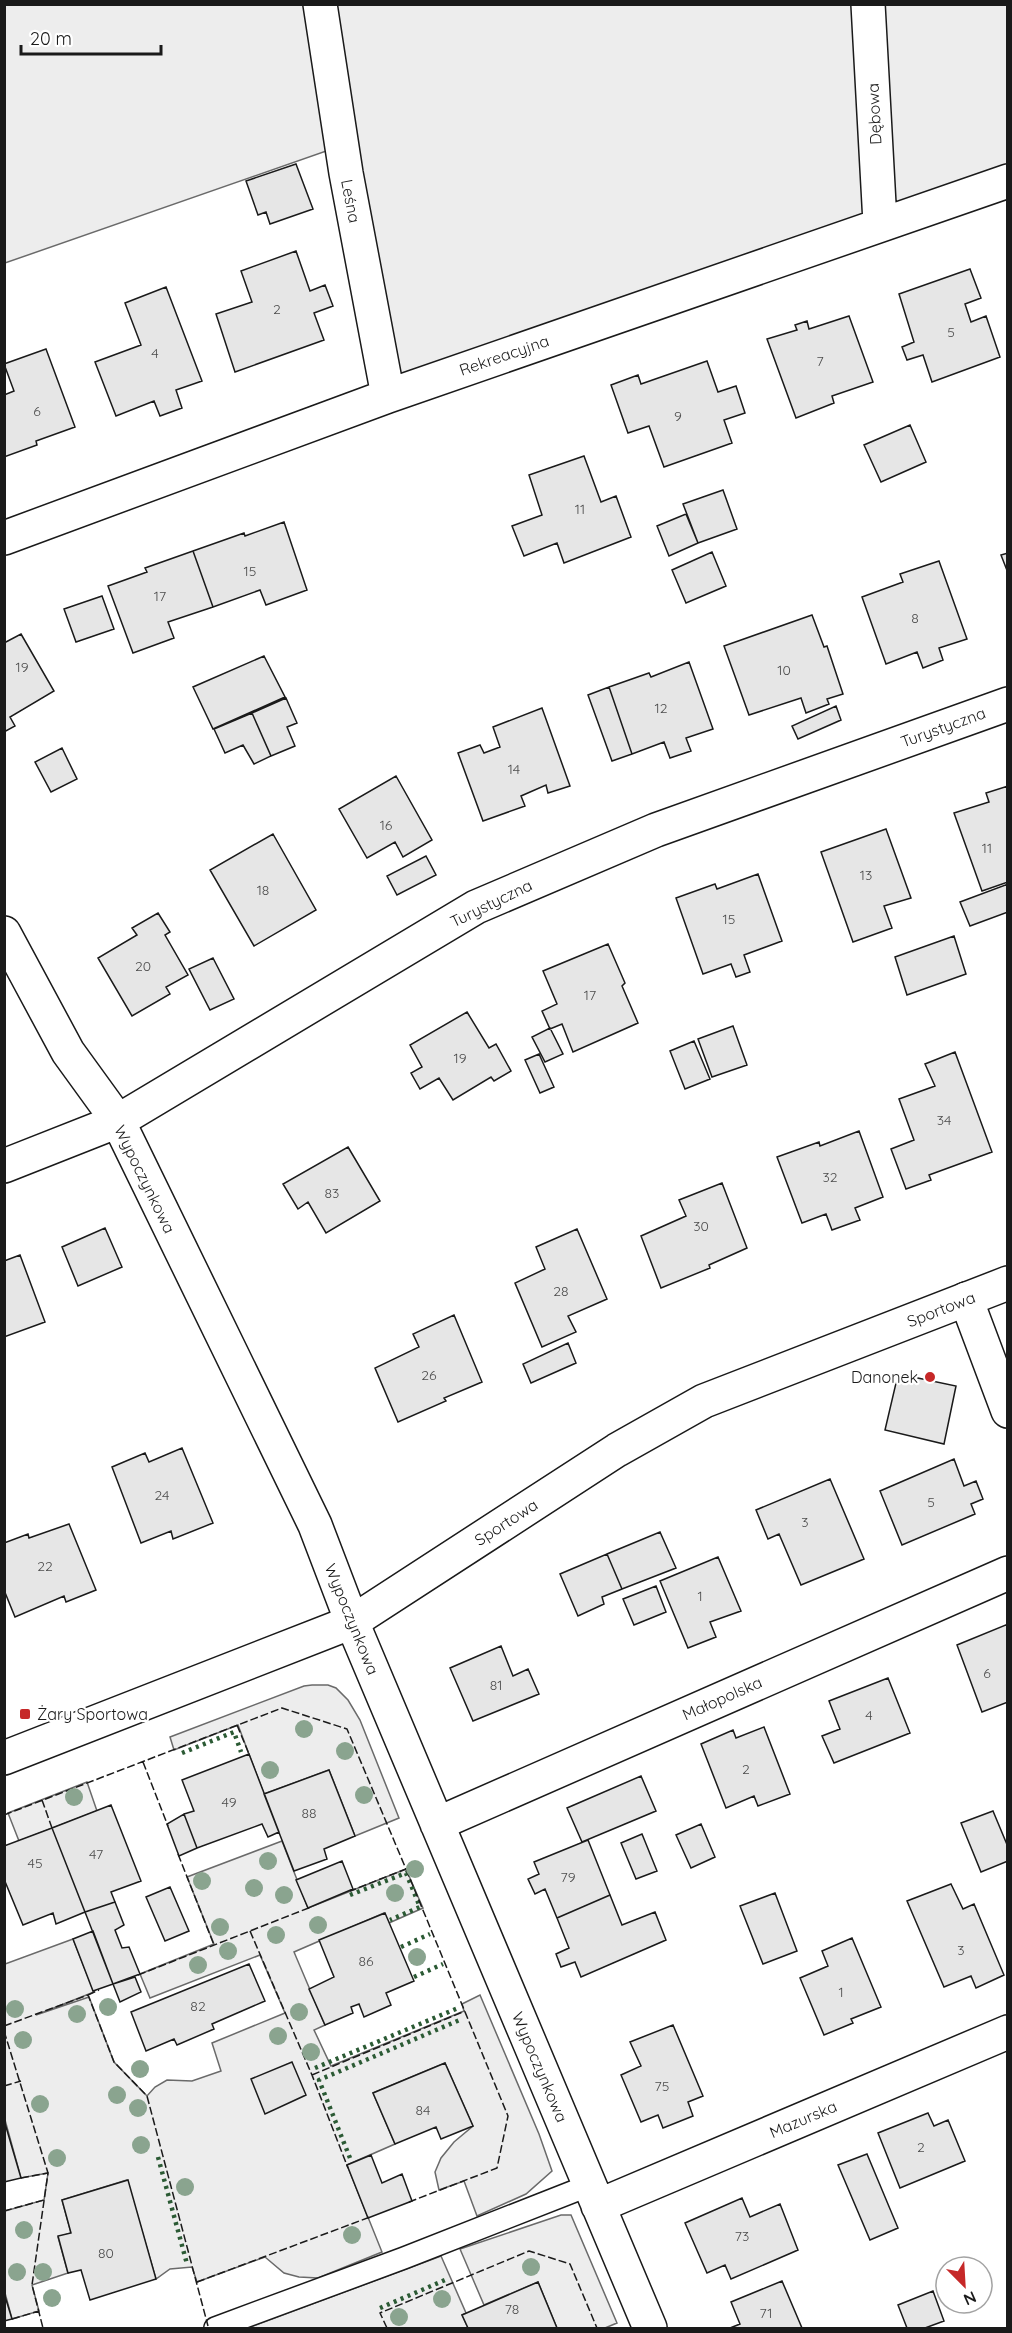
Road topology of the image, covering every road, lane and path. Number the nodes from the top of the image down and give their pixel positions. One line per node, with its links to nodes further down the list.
1 (320, 4): 5 (street, Leśna)
2 (867, 4): 4 (street, Dębowa)
3 (1008, 181): 4 (street, Rekreacyjna)
4 (880, 224): 5 (street, Rekreacyjna)
5 (388, 396): 6 (street, Rekreacyjna)
6 (4, 538)
7 (1008, 704): 9 (street, Turystyczna)
8 (4, 933): 9 (street, Wypoczynkowa)
9 (118, 1121): 10 (street, Turystyczna); 15 (street, Wypoczynkowa)
10 (4, 1166)
11 (1008, 1283): 12 (street, Sportowa)
12 (966, 1299): 13 (street); 15 (street, Sportowa)
13 (1008, 1411)
14 (1008, 1573): 17 (street, Małopolska)
15 (352, 1622): 16 (street, Sportowa); 17 (street, Wypoczynkowa)
16 (4, 1758)
17 (437, 1824): 19 (street, Wypoczynkowa)
18 (1008, 2032): 19 (street, Mazurska)
19 (594, 2196): 20 (lane); 21 (street, Wypoczynkowa)
20 (215, 2328)
21 (650, 2328)

